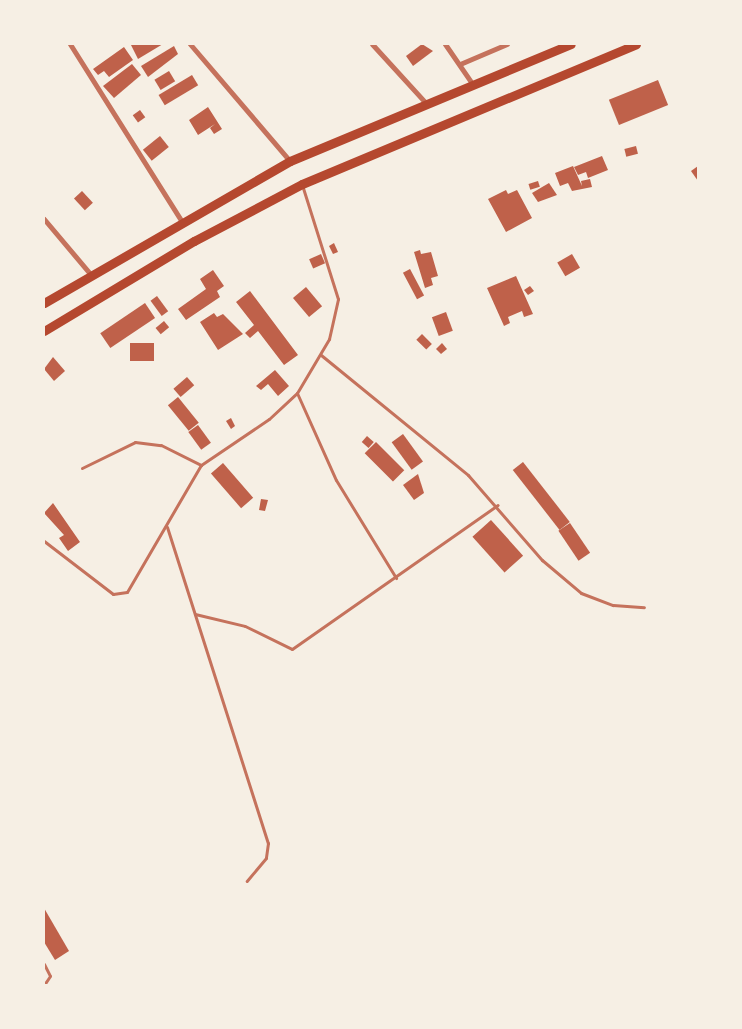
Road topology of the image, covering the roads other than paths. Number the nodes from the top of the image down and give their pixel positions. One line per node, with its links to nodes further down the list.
1 (70, 44): 15 (street)
2 (190, 44): 12 (street)
3 (372, 44): 11 (street)
4 (445, 44): 9 (street)
5 (507, 44): 9 (street)
6 (571, 44): 10 (main road)
7 (636, 44): 8 (main road)
8 (624, 46): 13 (main road)
9 (460, 64): 10 (street)
10 (471, 82): 11 (main road)
11 (425, 102): 12 (main road)
12 (290, 161): 15 (main road)
13 (302, 184): 18 (main road); 19 (lane)
14 (44, 219): 16 (street)
15 (182, 222): 16 (main road)
16 (92, 276): 17 (main road)
17 (44, 301)
18 (44, 331)
19 (321, 355): 20 (lane); 23 (lane)
20 (297, 392): 21 (lane); 26 (lane)
21 (201, 465): 22 (lane); 24 (lane)
22 (82, 468)
23 (498, 505): 26 (lane); 27 (lane)
24 (166, 526): 25 (lane); 28 (lane)
25 (44, 541)
26 (396, 578): 28 (lane)
27 (644, 607)
28 (194, 613): 29 (lane)
29 (247, 881)
30 (44, 964): 31 (lane)
31 (44, 985)

